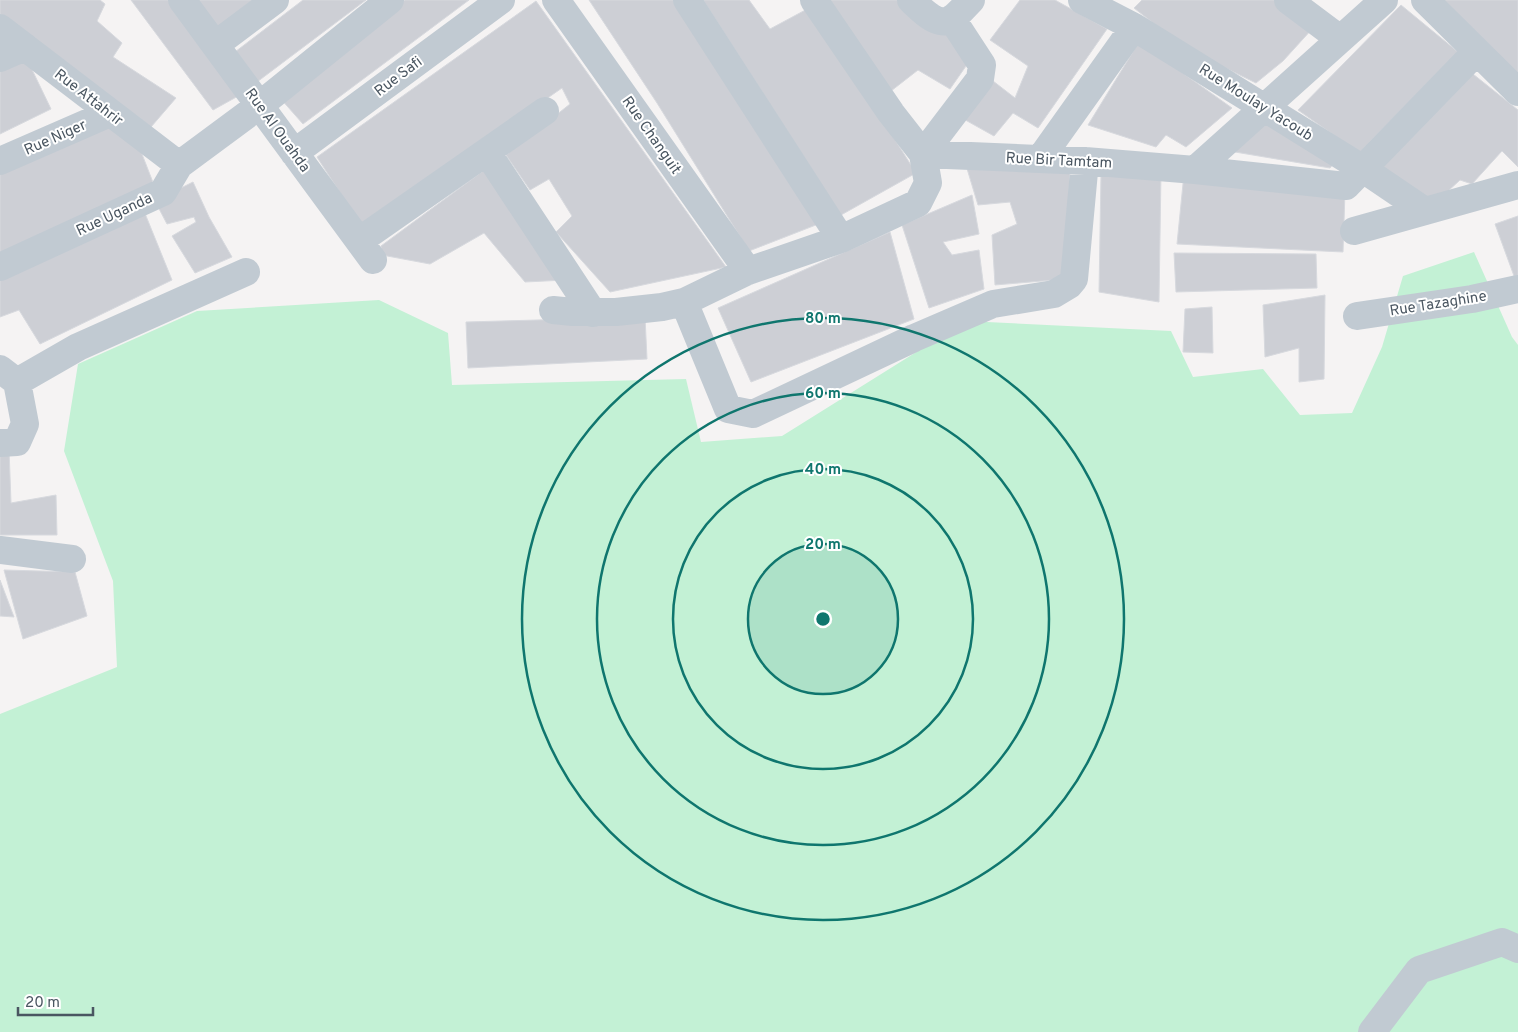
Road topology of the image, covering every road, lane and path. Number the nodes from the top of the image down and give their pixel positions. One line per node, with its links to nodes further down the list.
1 (182, 0): 18 (street, Rue Al Ouahda)
2 (275, 0): 18 (street)
3 (390, 0): 23 (street, Rue Uganda)
4 (501, 0): 28 (street, Rue Safi)
5 (556, 0): 41 (street, Rue Changuit)
6 (687, 0): 39 (street)
7 (814, 0): 29 (street)
8 (911, 0): 14 (street)
9 (971, 0): 14 (street)
10 (1082, 0): 15 (street, Rue Moulay Yacoub)
11 (1288, 0): 17 (street)
12 (1384, 0): 17 (street)
13 (1425, 0): 20 (street)
14 (952, 19): 29 (street)
15 (1134, 27): 24 (street, Rue Moulay Yacoub); 30 (street)
16 (0, 28): 19 (street, Rue Attahrir)
17 (1340, 39): 24 (street)
18 (215, 46): 23 (street, Rue Al Ouahda)
19 (25, 47): 21 (street); 26 (street, Rue Attahrir)
20 (1476, 52): 22 (street); 34 (street)
21 (0, 58)
22 (1518, 92)
23 (260, 106): 28 (street, Rue Al Ouahda); 33 (street, Rue Uganda)
24 (1264, 108): 34 (street, Rue Moulay Yacoub); 35 (street)
25 (545, 111): 27 (street)
26 (110, 113): 31 (street, Rue Niger); 33 (street, Rue Attahrir)
27 (487, 152): 28 (street, Rue Al Ouahda); 46 (street)
28 (294, 153)
29 (923, 154): 30 (street, Rue Bir Tamtam); 39 (street)
30 (1040, 159): 32 (street, Rue Bir Tamtam)
31 (0, 161)
32 (1085, 161): 35 (street, Rue Bir Tamtam); 44 (street)
33 (179, 166): 40 (street, Rue Uganda)
34 (1363, 169): 35 (street, Rue Bir Tamtam); 37 (street, Rue Moulay Yacoub)
35 (1195, 170)
36 (1518, 185): 37 (street)
37 (1425, 211): 38 (street)
38 (1354, 231)
39 (841, 239): 41 (street)
40 (0, 267)
41 (748, 271): 44 (street)
42 (246, 272): 48 (street)
43 (1518, 289): 47 (street, Rue Tazaghine)
44 (684, 302): 46 (street)
45 (553, 310): 46 (street)
46 (593, 313)
47 (1357, 316)
48 (8, 376): 49 (street)
49 (8, 442)
50 (0, 550): 51 (street)
51 (72, 559)
52 (1518, 949): 53 (street)
53 (1372, 1032)

